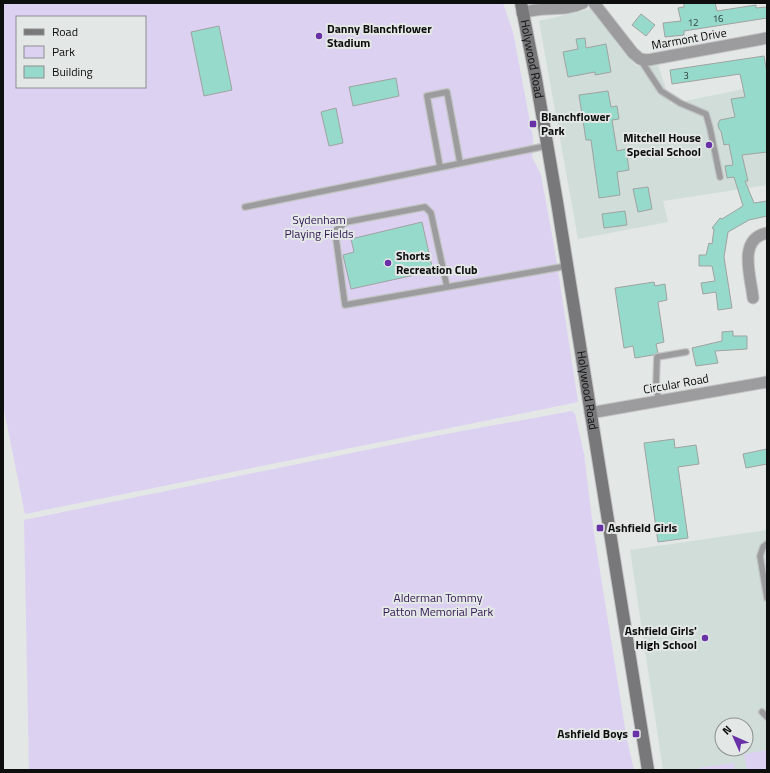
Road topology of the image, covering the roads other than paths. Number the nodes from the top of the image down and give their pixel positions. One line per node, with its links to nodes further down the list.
1 (584, 3): 3 (street)
2 (594, 3): 5 (street, Marmont Drive)
3 (521, 8): 6 (main road, Holywood Road)
4 (767, 38): 5 (street, Marmont Drive)
5 (640, 59): 9 (lane)
6 (546, 146): 7 (lane); 12 (main road, Holywood Road)
7 (460, 163): 8 (lane); 8 (lane)
8 (440, 167): 10 (lane)
9 (720, 177)
10 (245, 207)
11 (767, 233): 14 (street)
12 (567, 266): 13 (lane); 18 (main road, Holywood Road)
13 (447, 287): 13 (lane)
14 (754, 298)
15 (686, 352): 17 (lane)
16 (767, 382): 17 (street, Circular Road)
17 (659, 401): 18 (street, Circular Road)
18 (590, 413): 23 (main road, Holywood Road)
19 (767, 544): 20 (lane)
20 (767, 598)
21 (762, 712): 22 (lane)
22 (767, 717)
23 (648, 770)

